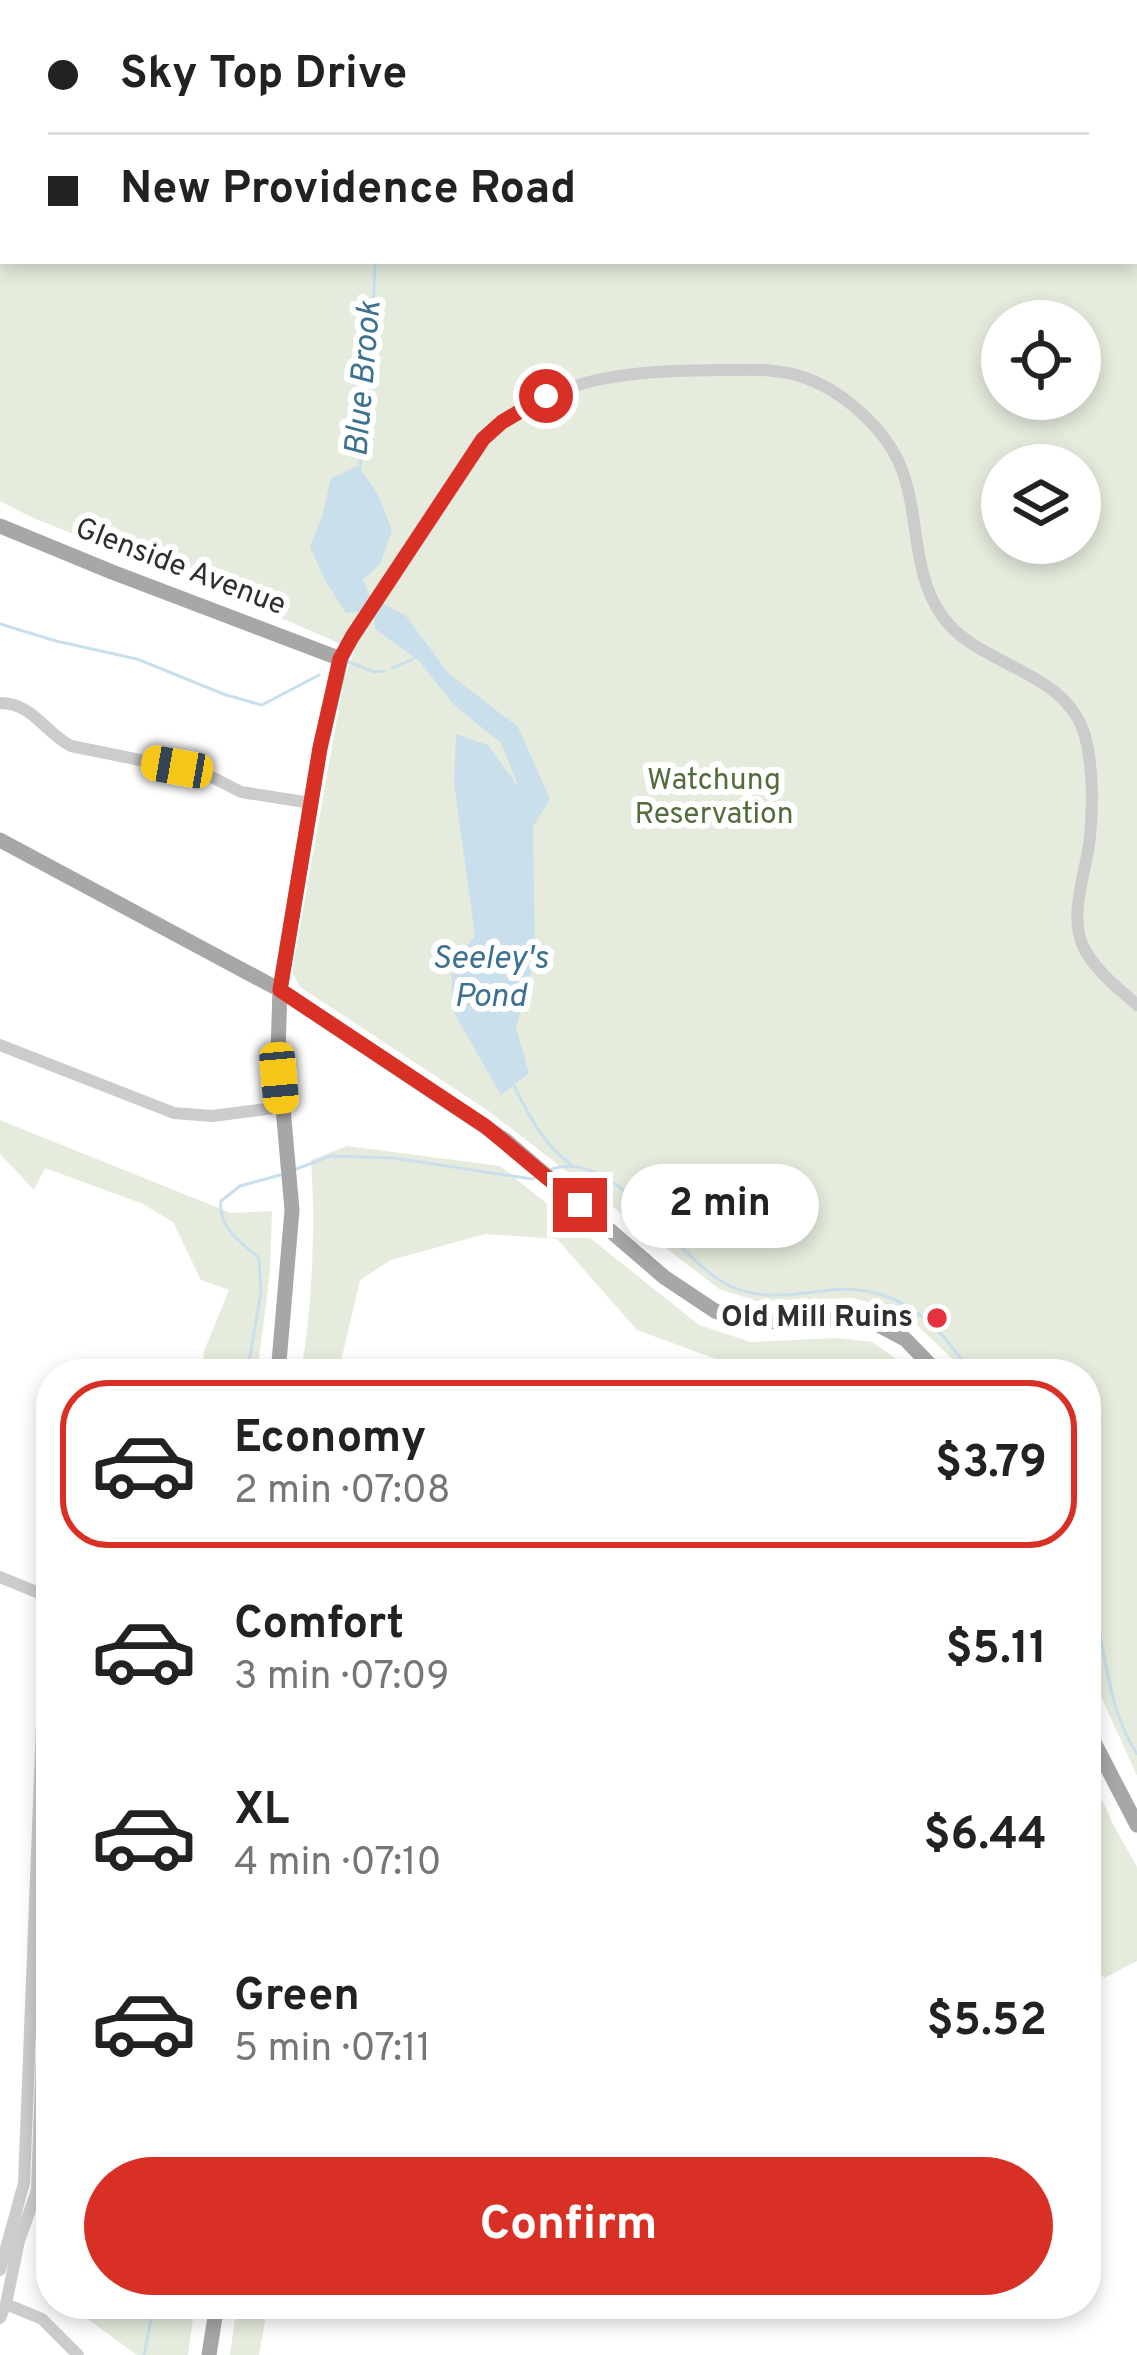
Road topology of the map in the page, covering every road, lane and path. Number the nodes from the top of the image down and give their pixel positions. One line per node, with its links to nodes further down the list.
1 (0, 526): 2 (main road, Glenside Avenue)
2 (340, 659): 4 (main road); 7 (street)
3 (0, 703): 4 (street)
4 (311, 803): 6 (main road)
5 (0, 840): 6 (main road)
6 (280, 990): 9 (main road); 11 (main road)
7 (1137, 1004)
8 (0, 1045): 9 (street)
9 (282, 1107): 10 (main road)
10 (280, 1359)
11 (924, 1359)
12 (0, 1577): 13 (street)
13 (36, 1592)
14 (1101, 1756): 15 (main road)
15 (1137, 1826)
16 (36, 1877): 18 (street)
17 (36, 2193): 19 (street)
18 (0, 2270)
19 (3, 2311): 20 (street)
20 (36, 2318)
21 (42, 2319): 23 (street)
22 (214, 2319): 24 (main road)
23 (78, 2355)
24 (208, 2355)

